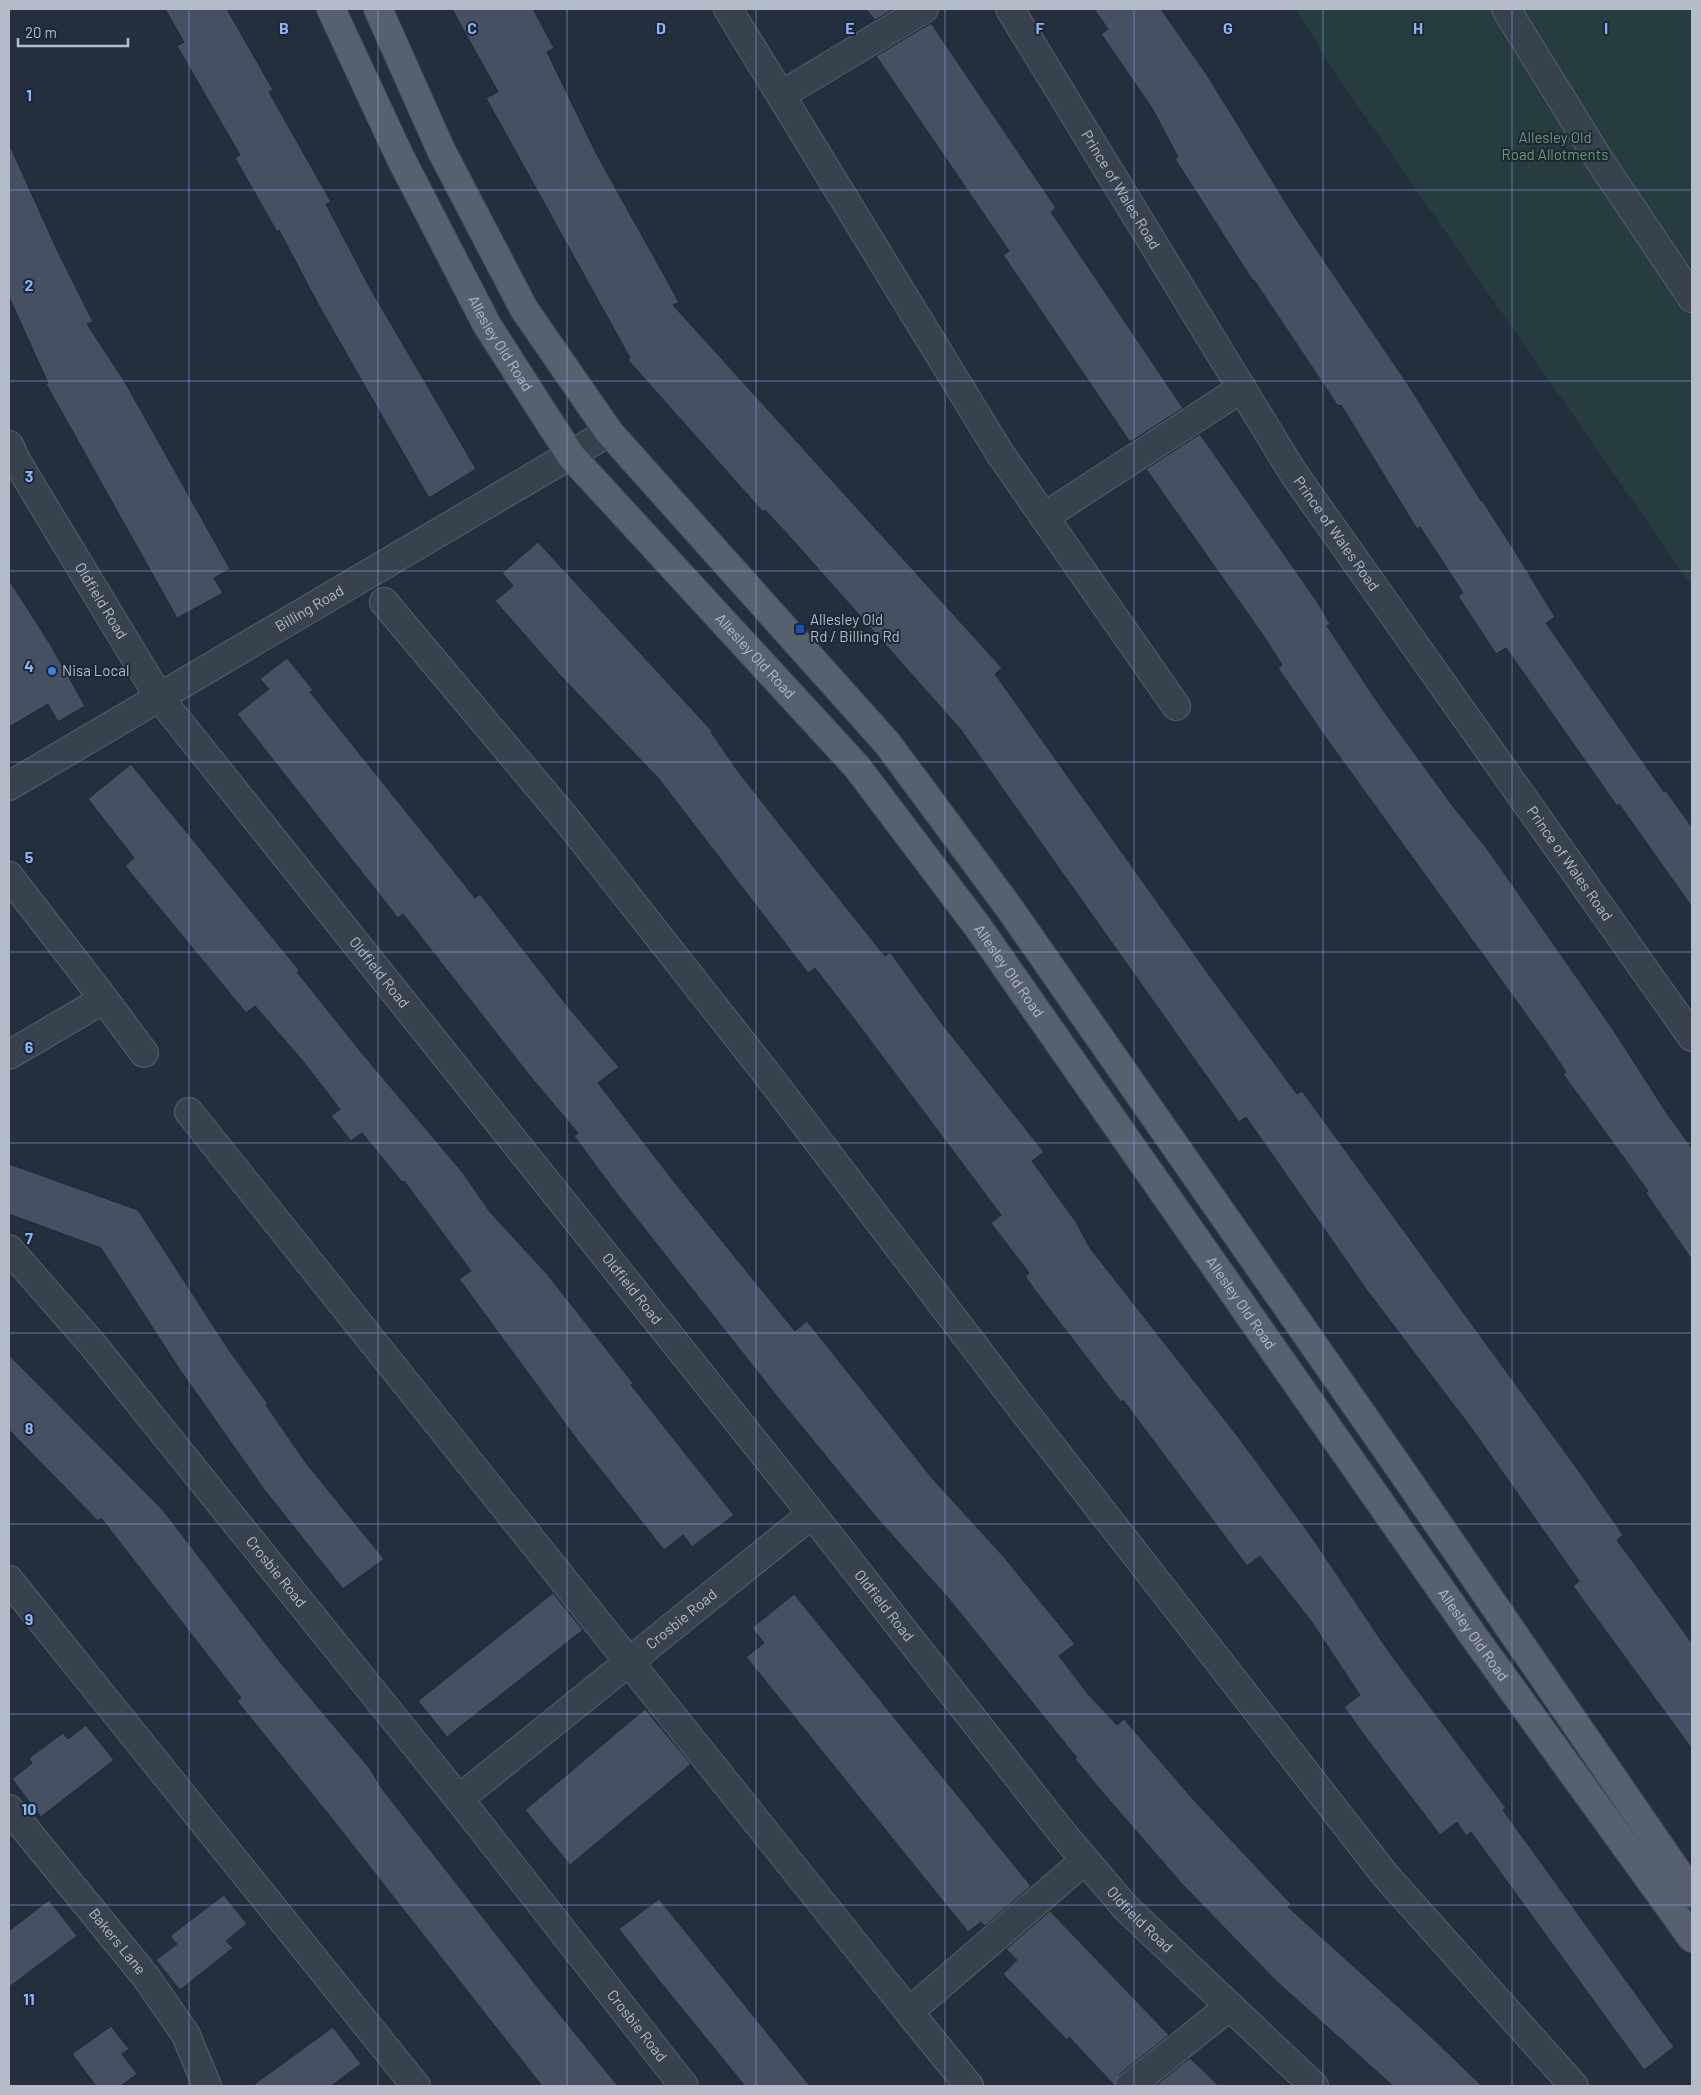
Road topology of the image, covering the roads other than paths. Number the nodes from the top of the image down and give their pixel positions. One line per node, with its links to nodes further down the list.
1 (331, 9): 12 (main road, Allesley Old Road)
2 (378, 9): 10 (main road)
3 (728, 9): 7 (street)
4 (924, 9): 7 (street)
5 (1010, 9): 9 (street, Prince of Wales Road)
6 (1506, 9): 8 (street)
7 (782, 95): 13 (street)
8 (1692, 298)
9 (1242, 388): 13 (street); 20 (street, Prince of Wales Road)
10 (609, 432): 12 (street, Billing Road); 24 (main road)
11 (9, 444): 15 (street, Oldfield Road)
12 (571, 456): 15 (street, Billing Road); 25 (main road, Allesley Old Road)
13 (1044, 517): 16 (street)
14 (384, 602): 43 (street)
15 (159, 697): 17 (street, Billing Road); 27 (street, Oldfield Road)
16 (1176, 706)
17 (9, 786)
18 (9, 876): 19 (street)
19 (104, 999): 21 (street); 22 (street)
20 (1692, 1037)
21 (144, 1053)
22 (9, 1055)
23 (189, 1112): 29 (street)
24 (1172, 1142): 25 (main road); 33 (main road)
25 (1143, 1162): 34 (main road, Allesley Old Road)
26 (9, 1249): 30 (street, Crosbie Road)
27 (812, 1514): 29 (street, Crosbie Road); 32 (street, Oldfield Road)
28 (9, 1580): 38 (street)
29 (628, 1663): 30 (street, Crosbie Road); 36 (street)
30 (458, 1799): 39 (street, Crosbie Road)
31 (9, 1809): 37 (street, Bakers Lane)
32 (1085, 1860): 35 (street, Oldfield Road); 36 (street)
33 (1692, 1893)
34 (1688, 1924)
35 (1230, 2006): 41 (street); 42 (street, Oldfield Road)
36 (909, 2012): 40 (street)
37 (207, 2086)
38 (416, 2086)
39 (684, 2086)
40 (970, 2086)
41 (1130, 2086)
42 (1314, 2086)
43 (1574, 2086)

